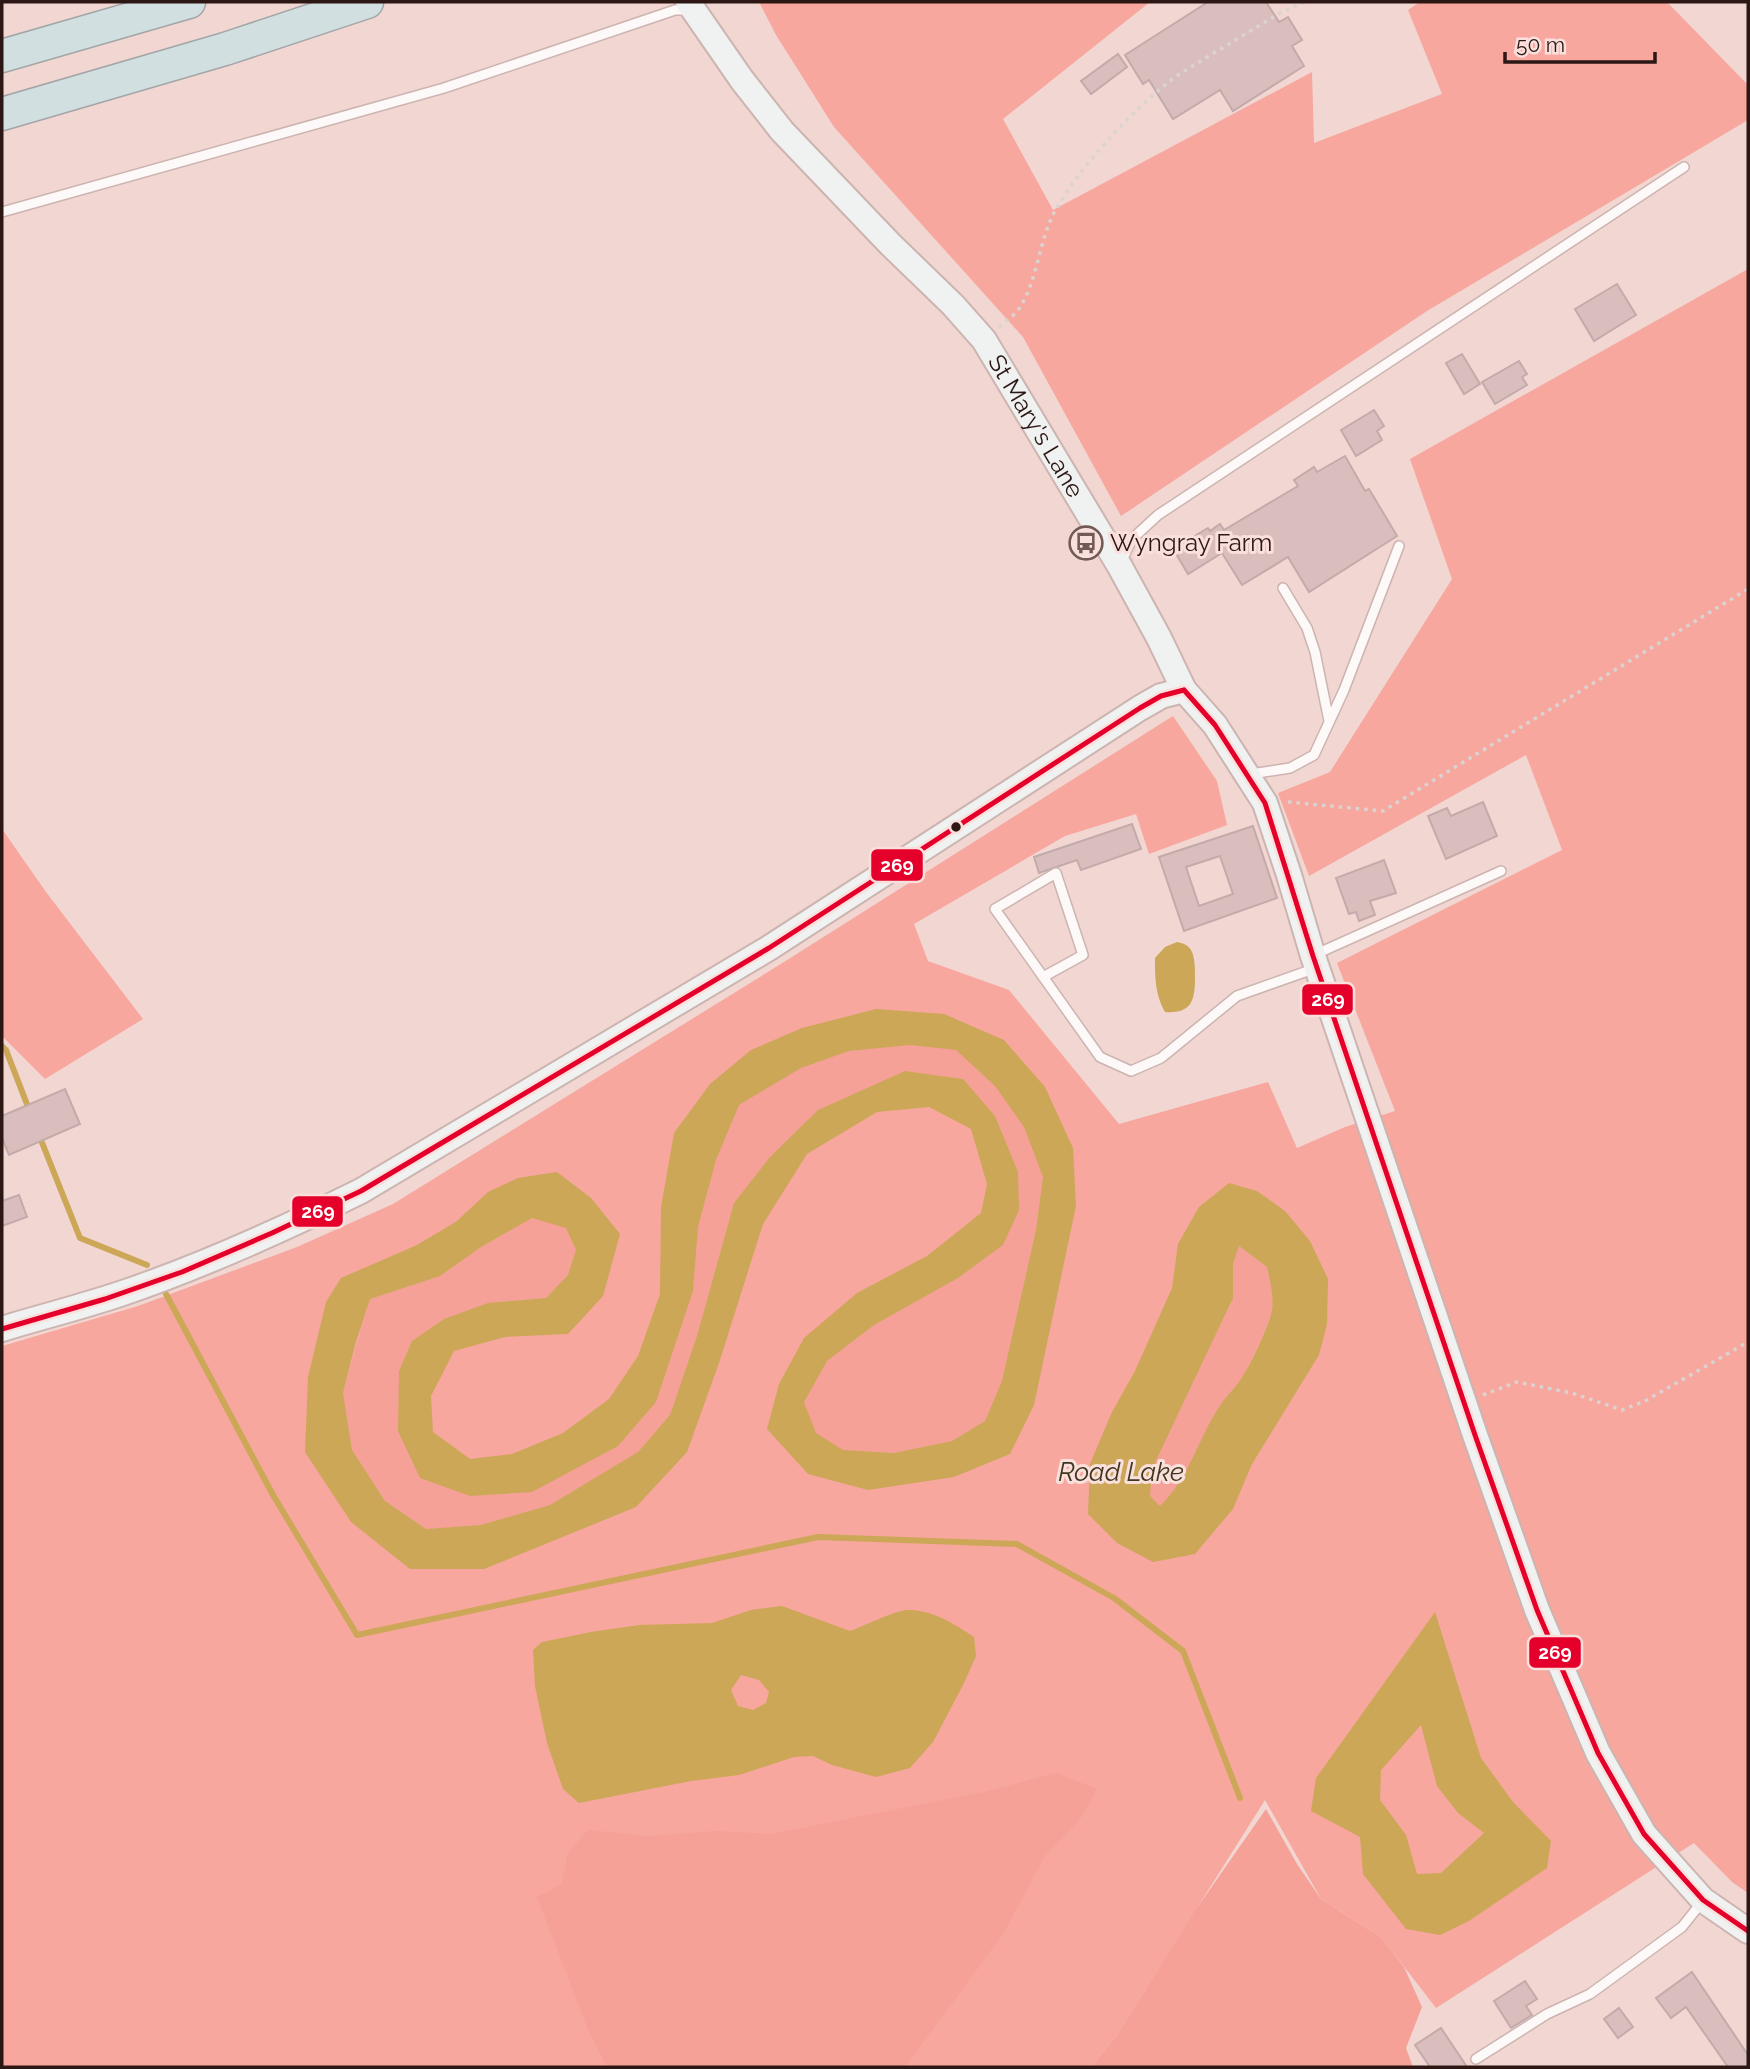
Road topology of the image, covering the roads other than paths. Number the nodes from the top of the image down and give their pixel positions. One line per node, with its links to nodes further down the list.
1 (189, 2): 4 (highway)
2 (367, 2): 5 (highway)
3 (691, 6): 7 (lane); 9 (main road, St Mary's Lane)
4 (2, 56)
5 (2, 114)
6 (1684, 167): 9 (lane)
7 (2, 212)
8 (1399, 546): 12 (lane)
9 (1119, 565): 11 (main road, St Mary's Lane)
10 (1283, 588): 12 (lane)
11 (1184, 690): 13 (main road, St Mary's Lane); 17 (main road)
12 (1329, 721): 13 (lane)
13 (1248, 775): 15 (main road, St Mary's Lane)
14 (1501, 871): 15 (lane)
15 (1315, 962): 16 (lane); 18 (main road, St Mary's Lane)
16 (1043, 977): 16 (lane)
17 (2, 1329)
18 (1703, 1900): 19 (main road, St Mary's Lane); 20 (lane)
19 (1748, 1931)
20 (1476, 2059)

